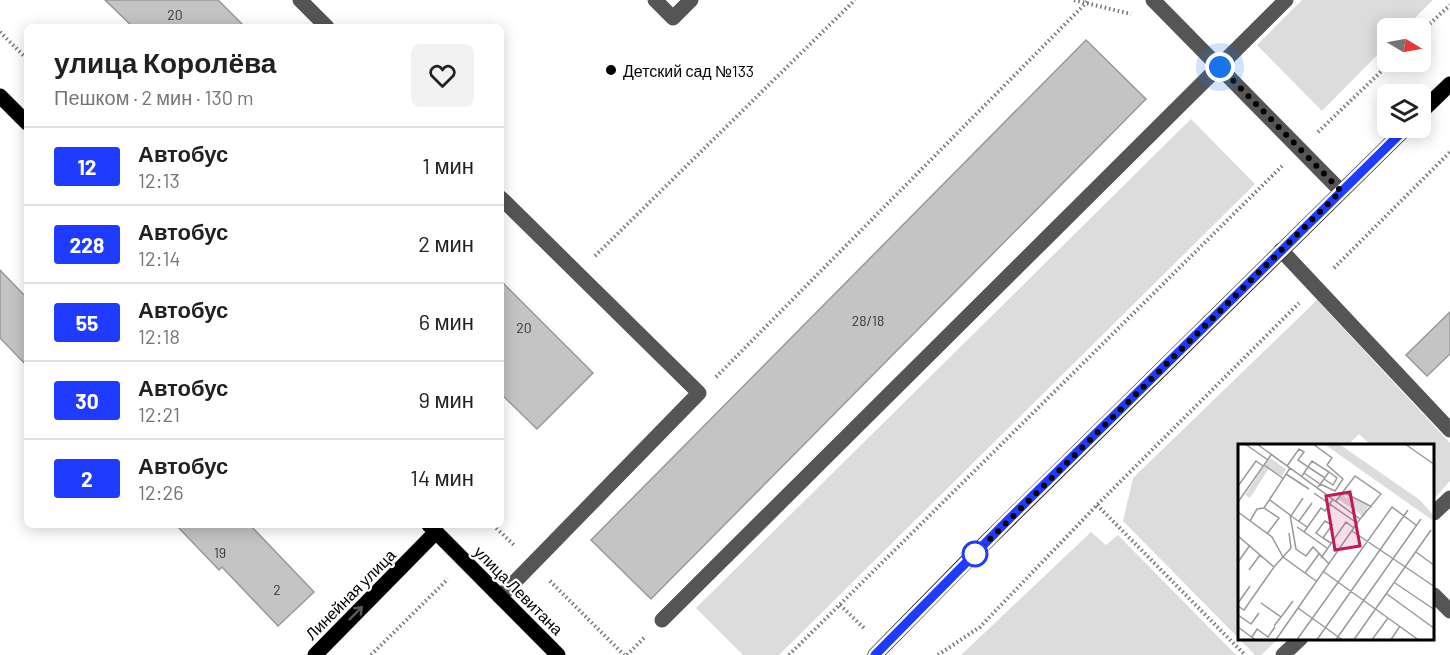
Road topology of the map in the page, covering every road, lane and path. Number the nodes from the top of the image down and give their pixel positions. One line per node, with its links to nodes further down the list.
1 (300, 0): 12 (lane)
2 (655, 0): 3 (lane)
3 (691, 0)
4 (855, 0): 27 (path)
5 (1074, 0): 8 (path)
6 (1154, 0): 10 (lane)
7 (1287, 0): 15 (lane)
8 (1087, 1): 10 (path); 29 (path)
9 (1450, 5): 11 (path)
10 (1176, 22): 15 (lane)
11 (1431, 23)
12 (324, 24)
13 (0, 32): 14 (path)
14 (24, 56)
15 (1220, 67): 22 (lane); 41 (lane)
16 (1381, 72): 22 (path)
17 (1450, 84): 19 (main road)
18 (0, 96): 20 (main road)
19 (1431, 102)
20 (24, 120)
21 (1396, 138): 24 (main road)
22 (1300, 149): 24 (lane); 47 (path)
23 (1450, 152): 28 (path)
24 (1341, 191): 26 (main road)
25 (504, 201): 27 (lane)
26 (1281, 250): 28 (lane); 48 (main road)
27 (578, 274): 29 (lane)
28 (1315, 287): 30 (lane); 32 (path)
29 (699, 393): 37 (lane)
30 (1450, 430)
31 (1450, 498): 33 (lane)
32 (1097, 505): 49 (path); 50 (path)
33 (1435, 512)
34 (497, 528): 37 (path)
35 (433, 529): 36 (main road, улица Левитана); 43 (main road, Линейная улица, one-way to 35)
36 (466, 562): 39 (main road, улица Левитана); 44 (path)
37 (532, 564): 39 (lane); 46 (path)
38 (1435, 596): 40 (lane)
39 (500, 597): 45 (main road, улица Левитана)
40 (1450, 611)
41 (662, 620)
42 (1300, 640): 51 (lane)
43 (315, 655)
44 (371, 655)
45 (558, 655)
46 (624, 655)
47 (789, 655)
48 (875, 655)
49 (938, 655)
50 (1245, 655)
51 (1283, 655)

